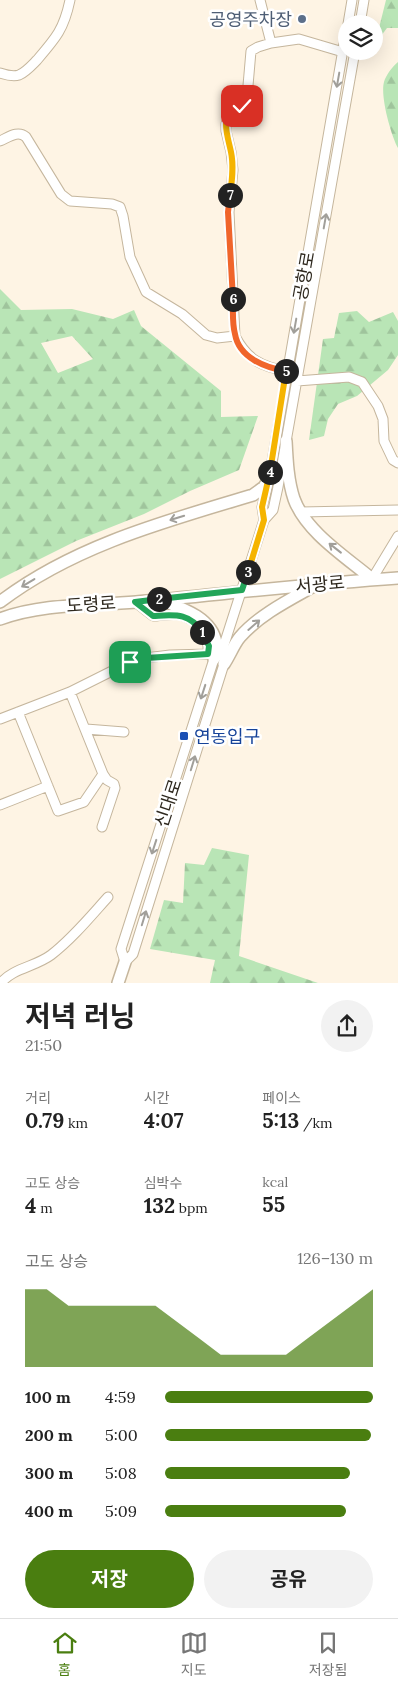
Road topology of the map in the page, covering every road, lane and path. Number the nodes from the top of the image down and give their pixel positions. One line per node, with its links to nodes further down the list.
1 (70, 0): 11 (street)
2 (260, 0): 7 (street)
3 (352, 0): 5 (street)
4 (364, 0): 6 (street)
5 (350, 15)
6 (362, 15)
7 (271, 43): 8 (street); 13 (street)
8 (338, 51)
9 (342, 60): 14 (street, 공항로, one-way to 14)
10 (353, 60): 15 (street, 공항로, one-way to 10)
11 (0, 73)
12 (0, 141): 13 (street)
13 (235, 336): 14 (street)
14 (288, 371): 18 (street, 공항로)
15 (297, 381): 16 (street, 공항로); 17 (street)
16 (286, 441): 20 (main road); 21 (street, 공항로)
17 (398, 463)
18 (269, 479): 21 (street, 공항로); 28 (main road, one-way to 28)
19 (398, 510): 20 (street)
20 (301, 512): 24 (main road, one-way to 20)
21 (264, 520): 26 (street, 공항로)
22 (398, 536): 24 (street)
23 (398, 578): 24 (main road, 서광로)
24 (372, 580): 25 (main road, 서광로)
25 (318, 584): 26 (main road, 서광로); 31 (main road, one-way to 25)
26 (242, 590): 27 (main road, 도령로); 31 (street, 신대로)
27 (157, 599): 29 (main road, 도령로); 31 (main road)
28 (0, 602)
29 (135, 602): 30 (main road, 도령로); 32 (street)
30 (0, 620)
31 (219, 661): 42 (street, 신대로)
32 (70, 692): 33 (street); 35 (street)
33 (18, 712): 34 (street); 38 (street)
34 (0, 719)
35 (86, 729): 36 (street); 37 (street)
36 (124, 732)
37 (103, 774): 38 (street); 40 (street)
38 (48, 786): 39 (street)
39 (0, 805)
40 (102, 827)
41 (108, 898): 43 (street)
42 (125, 962): 44 (main road, 신대로)
43 (1, 983)
44 (118, 983)

